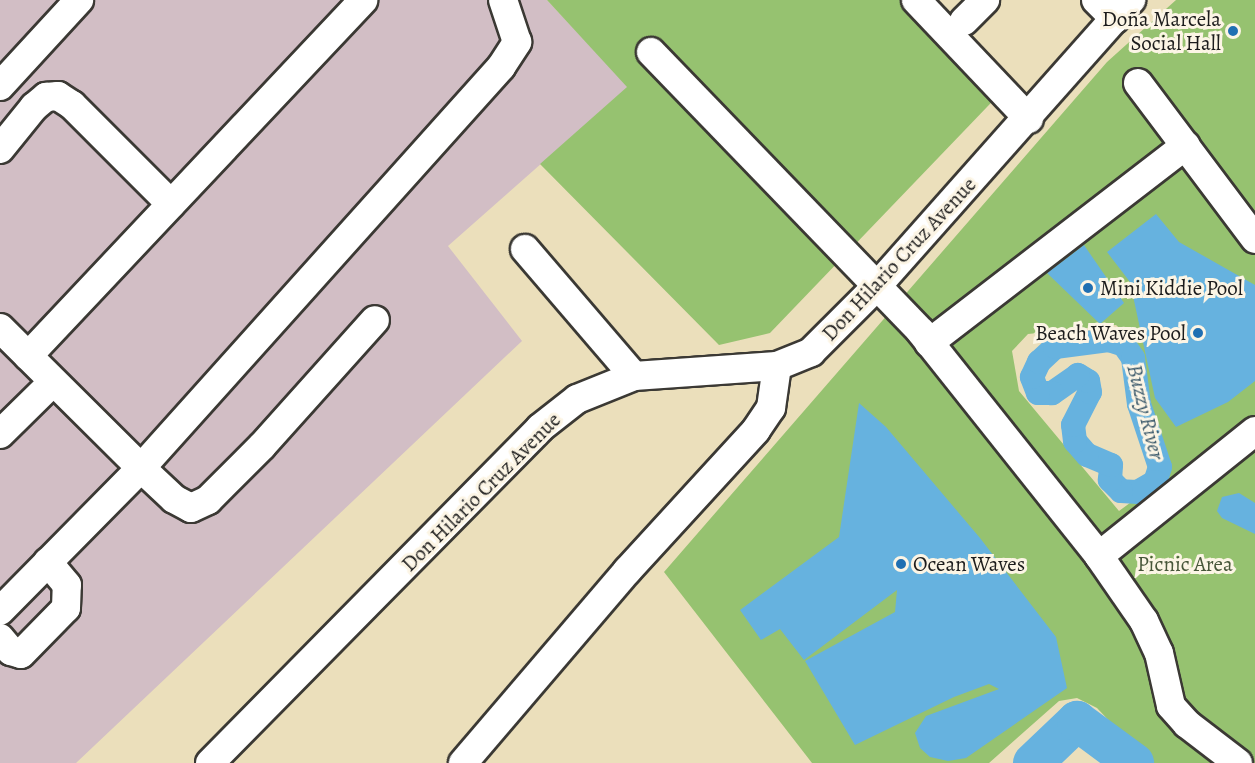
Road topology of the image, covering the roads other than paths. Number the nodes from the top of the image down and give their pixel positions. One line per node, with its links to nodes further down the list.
1 (79, 0): 10 (street)
2 (363, 0): 14 (street)
3 (502, 0): 27 (street)
4 (916, 0): 11 (street)
5 (985, 0): 7 (street)
6 (1114, 6): 11 (street, Don Hilario Cruz Avenue)
7 (964, 21)
8 (651, 52): 17 (street)
9 (1138, 82): 12 (street)
10 (0, 86)
11 (1029, 119): 17 (street, Don Hilario Cruz Avenue)
12 (1186, 146): 15 (street); 20 (street)
13 (0, 149): 14 (street)
14 (171, 204): 21 (street)
15 (1255, 239)
16 (525, 249): 23 (street)
17 (877, 286): 20 (street); 22 (street, Don Hilario Cruz Avenue)
18 (375, 320): 27 (street)
19 (0, 328): 21 (street)
20 (925, 337): 28 (street)
21 (28, 356): 24 (street)
22 (777, 366): 23 (street, Don Hilario Cruz Avenue); 33 (street)
23 (634, 376): 32 (street, Don Hilario Cruz Avenue)
24 (53, 382): 26 (street); 27 (street)
25 (1255, 431): 28 (street)
26 (0, 434)
27 (141, 468): 29 (street)
28 (1099, 555): 34 (street)
29 (48, 562): 30 (street); 31 (street)
30 (0, 611)
31 (0, 638)
32 (210, 763)
33 (463, 763)
34 (1238, 763)

